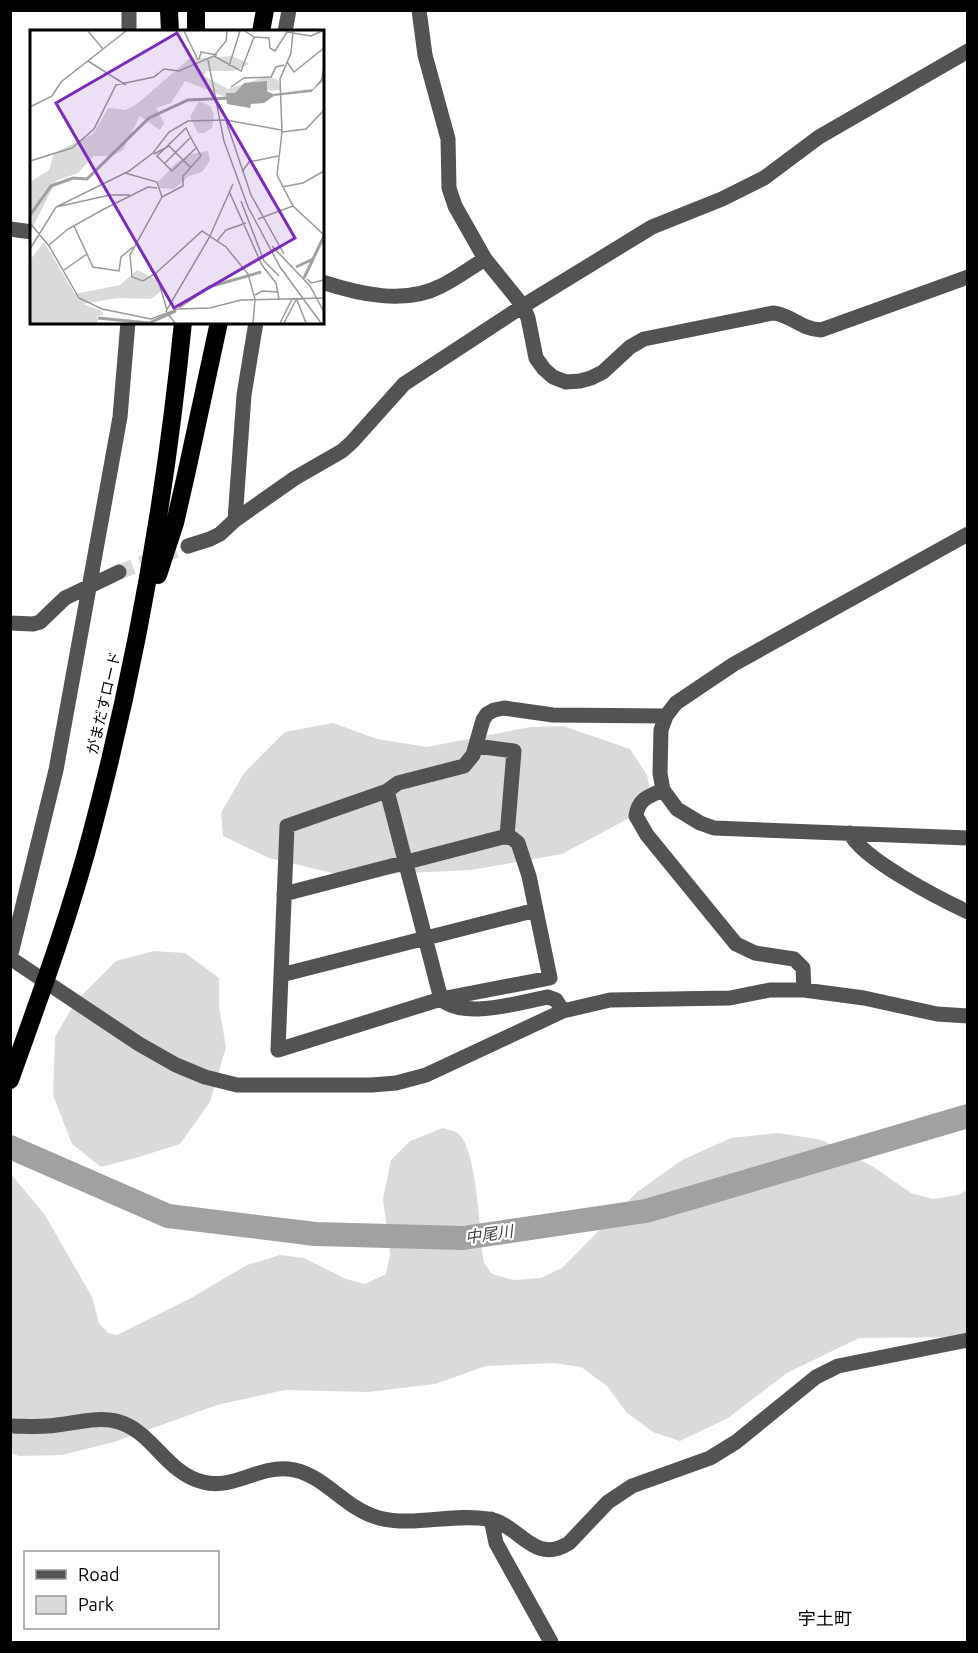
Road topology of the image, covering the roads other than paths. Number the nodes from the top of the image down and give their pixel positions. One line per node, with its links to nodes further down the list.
1 (129, 10): 7 (street)
2 (169, 10): 8 (highway)
3 (196, 10): 9 (highway)
4 (265, 10): 10 (highway)
5 (289, 10): 11 (street)
6 (419, 10): 15 (street)
7 (129, 30)
8 (170, 30)
9 (196, 30)
10 (261, 30)
11 (285, 30)
12 (968, 51): 18 (street)
13 (10, 229): 14 (street)
14 (30, 232)
15 (485, 259): 17 (street); 18 (street)
16 (967, 276): 18 (street)
17 (324, 283)
18 (523, 306): 23 (street)
19 (128, 324): 27 (street)
20 (181, 324): 29 (highway, がまだすロード)
21 (219, 324): 29 (highway)
22 (256, 324): 23 (street)
23 (236, 520): 25 (street)
24 (968, 534): 30 (street)
25 (188, 546)
26 (119, 572): 27 (street)
27 (88, 586): 28 (street); 42 (street)
28 (10, 623)
29 (136, 645): 48 (highway, がまだすロード)
30 (666, 716): 31 (street); 32 (street)
31 (476, 746): 33 (street); 35 (street)
32 (663, 790): 34 (street); 44 (street)
33 (387, 791): 37 (street); 38 (street)
34 (850, 833): 36 (street); 40 (street)
35 (507, 836): 37 (street); 39 (street)
36 (968, 838)
37 (406, 863): 38 (street); 41 (street)
38 (284, 894): 43 (street)
39 (536, 910): 41 (street); 45 (street)
40 (968, 912)
41 (425, 938): 43 (street); 45 (street)
42 (10, 958): 46 (street)
43 (281, 975): 45 (street)
44 (804, 990): 46 (street); 47 (street)
45 (441, 999): 46 (street)
46 (563, 1011)
47 (968, 1016)
48 (10, 1080)
49 (968, 1340): 51 (street)
50 (10, 1426): 51 (street)
51 (491, 1519): 52 (street)
52 (551, 1642)

